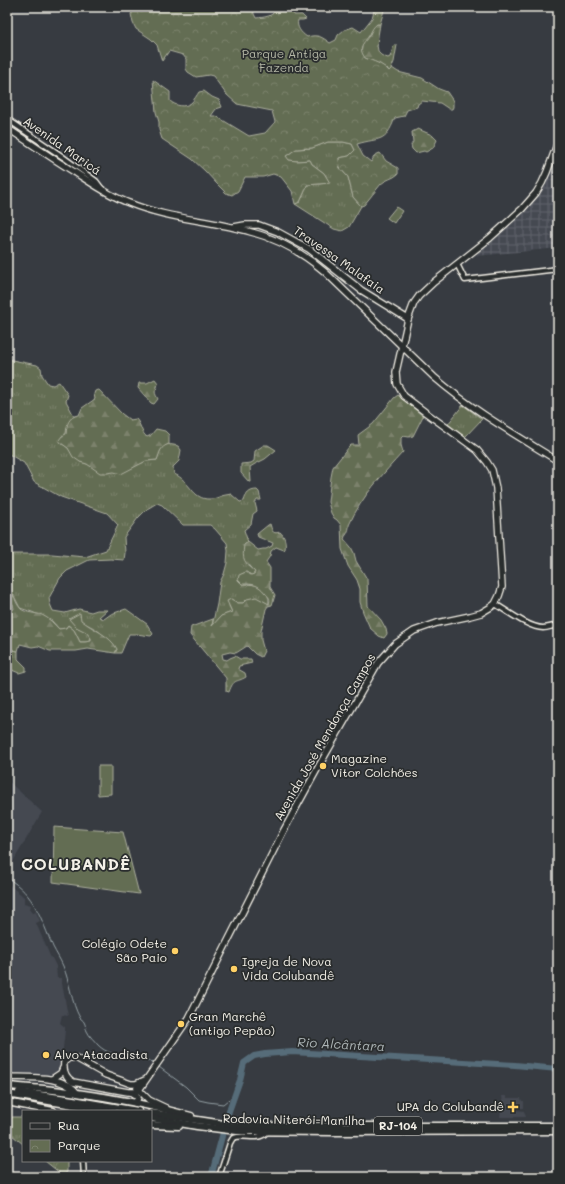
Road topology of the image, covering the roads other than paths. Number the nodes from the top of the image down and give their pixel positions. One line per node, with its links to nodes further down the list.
1 (7, 119): 4 (street, Avenida Maricá)
2 (7, 128): 4 (main road)
3 (558, 142): 6 (main road)
4 (104, 191): 5 (main road)
5 (232, 227): 8 (main road, Travessa Malafaia); 9 (main road)
6 (457, 264): 7 (street); 8 (main road)
7 (558, 268)
8 (408, 319): 9 (main road)
9 (401, 345): 10 (main road); 11 (main road)
10 (558, 461)
11 (495, 604): 12 (street); 16 (main road, Avenida José Mendonça Campos)
12 (558, 625)
13 (63, 1068): 15 (main road); 17 (main road); 18 (main road)
14 (7, 1077): 15 (main road)
15 (52, 1079): 22 (main road)
16 (145, 1080): 18 (main road); 21 (main road, Avenida José Mendonça Campos)
17 (84, 1084): 22 (main road); 23 (main road)
18 (131, 1084): 21 (main road); 23 (main road)
19 (7, 1086): 22 (highway)
20 (7, 1090): 27 (highway)
21 (139, 1090): 23 (main road); 36 (main road)
22 (77, 1093): 25 (highway); 28 (main road)
23 (132, 1093): 29 (main road)
24 (7, 1094): 27 (highway)
25 (100, 1097): 29 (highway); 33 (main road)
26 (7, 1102): 31 (highway)
27 (73, 1103): 30 (highway, bridge)
28 (82, 1103): 32 (highway); 33 (main road)
29 (135, 1103): 36 (highway)
30 (101, 1107): 34 (highway); 35 (highway)
31 (47, 1110)
32 (78, 1110)
33 (88, 1110)
34 (107, 1110)
35 (129, 1110)
36 (170, 1110): 40 (highway)
37 (152, 1113): 40 (highway, Rodovia Niterói-Manilha / RJ-104)
38 (152, 1118): 41 (highway, Rodovia Niterói-Manilha / RJ-104)
39 (152, 1125): 41 (highway)
40 (212, 1125): 41 (highway, Rodovia Niterói-Manilha / RJ-104); 44 (highway, Rodovia Niterói-Manilha / RJ-104)
41 (197, 1126)
42 (558, 1126): 44 (highway, Rodovia Niterói-Manilha / RJ-104)
43 (558, 1131): 44 (highway, Rodovia Niterói-Manilha / RJ-104)
44 (236, 1132): 47 (street)
45 (83, 1162): 46 (street)
46 (84, 1177)
47 (219, 1177)

